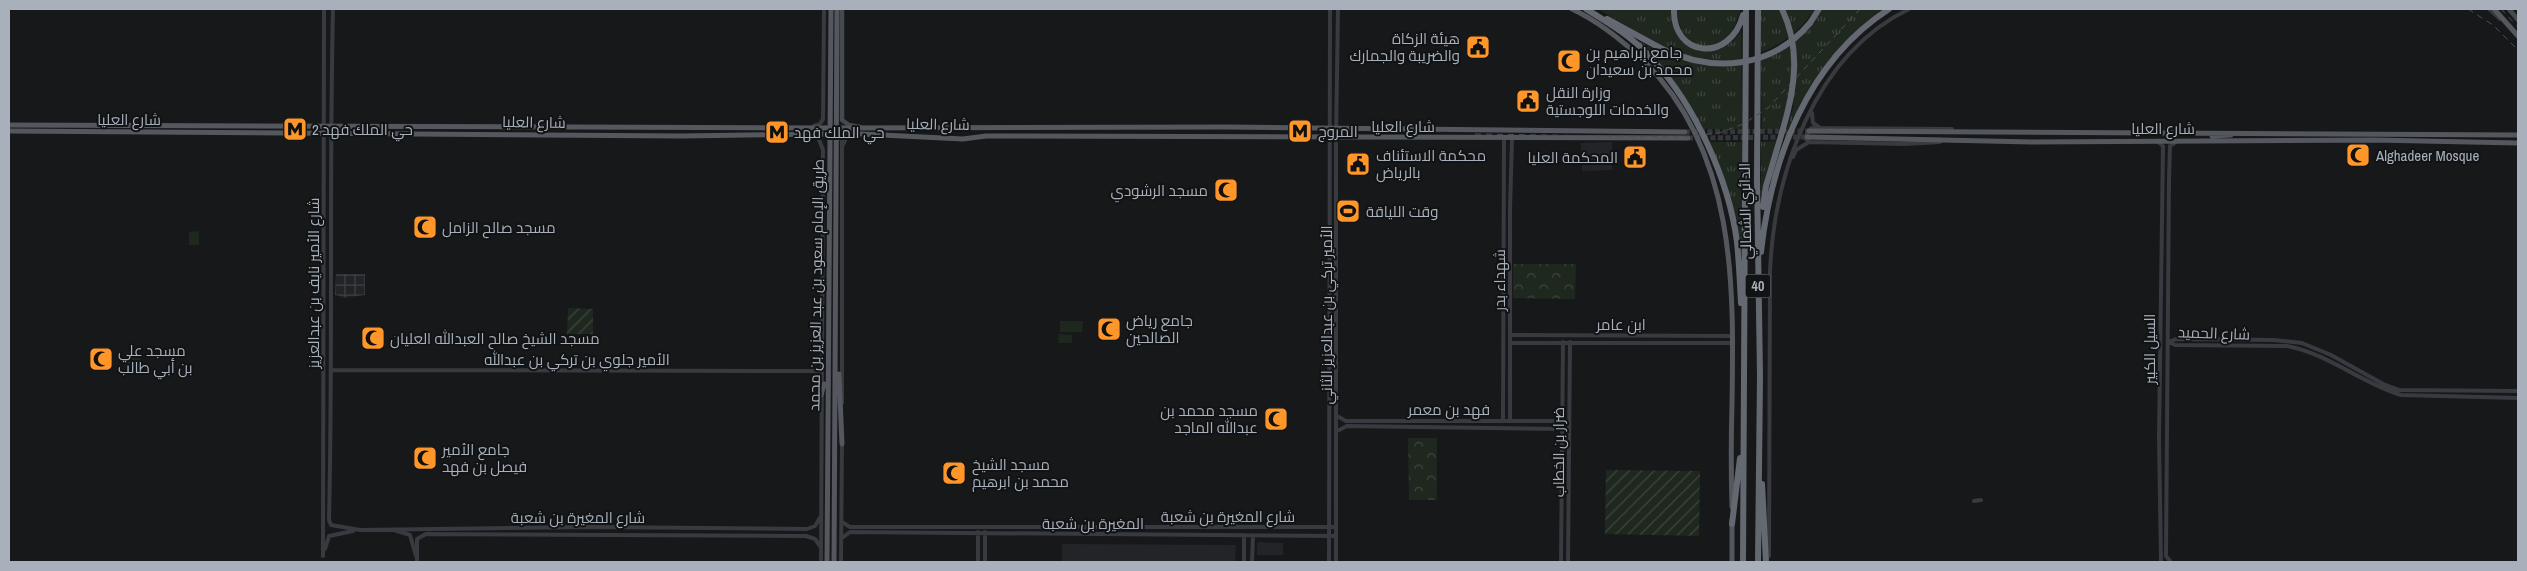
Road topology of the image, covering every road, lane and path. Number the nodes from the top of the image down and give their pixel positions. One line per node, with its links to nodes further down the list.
1 (333, 9): 23 (street, شارع الأمير نايف بن عبدالعزيز)
2 (824, 9): 34 (street)
3 (831, 9): 105 (main road, طريق الإمام سعود بن عبد العزيز بن محمد)
4 (837, 9): 89 (main road, طريق الإمام سعود بن عبد العزيز بن محمد)
5 (842, 9): 39 (main road)
6 (1330, 9): 25 (street, الأمير تركي بن عبدالعزيز الثاني)
7 (1338, 9): 26 (street, الأمير تركي بن عبدالعزيز الثاني)
8 (1572, 9): 93 (main road, الدائري الشمالي)
9 (1586, 9): 14 (highway, bridge); 108 (highway)
10 (1674, 9): 11 (highway)
11 (1745, 9): 108 (highway, الدائري الشمالي / 40)
12 (1758, 9): 86 (highway, الدائري الشمالي / 40)
13 (1782, 9): 86 (highway, bridge)
14 (1819, 9)
15 (1889, 9): 86 (highway)
16 (1909, 9): 27 (street)
17 (2489, 9): 22 (street)
18 (2494, 9): 22 (main road)
19 (2509, 9): 21 (main road)
20 (325, 10): 24 (street, شارع الأمير نايف بن عبدالعزيز)
21 (2518, 20)
22 (2518, 35)
23 (333, 64): 24 (street); 29 (street, شارع الأمير نايف بن عبدالعزيز)
24 (324, 65): 29 (street, شارع الأمير نايف بن عبدالعزيز)
25 (1330, 76): 26 (street); 36 (street, الأمير تركي بن عبدالعزيز الثاني)
26 (1338, 76): 38 (street, الأمير تركي بن عبدالعزيز الثاني)
27 (1816, 102): 37 (street); 78 (street)
28 (9, 125): 29 (main road, شارع العليا)
29 (328, 126): 30 (main road, شارع العليا); 49 (street, شارع الأمير نايف بن عبدالعزيز)
30 (507, 126): 33 (main road, شارع العليا); 45 (main road)
31 (687, 126): 33 (main road, شارع العليا); 34 (main road, شارع العليا); 51 (main road)
32 (985, 126): 35 (main road, شارع العليا); 36 (main road, شارع العليا); 56 (main road)
33 (651, 127): 55 (main road)
34 (803, 128): 46 (main road, شارع العليا)
35 (964, 128): 39 (main road, شارع العليا); 59 (main road)
36 (1328, 128): 38 (main road, شارع العليا); 61 (street, الأمير تركي بن عبدالعزيز الثاني)
37 (1823, 128): 43 (street); 63 (street)
38 (1337, 129): 42 (main road, شارع العليا); 62 (street, الأمير تركي بن عبدالعزيز الثاني)
39 (866, 130): 47 (main road, شارع العليا); 59 (main road, شارع العليا); 74 (street)
40 (1809, 131): 43 (main road, شارع العليا)
41 (9, 132): 49 (main road, شارع العليا)
42 (1685, 132)
43 (2008, 132): 44 (main road, شارع العليا)
44 (2037, 132): 48 (main road, شارع العليا); 69 (main road)
45 (507, 133): 49 (main road, شارع العليا); 55 (main road, شارع العليا)
46 (825, 133): 47 (main road, شارع العليا, bridge); 50 (main road, شارع العليا); 71 (street)
47 (841, 133): 74 (street)
48 (2254, 133): 52 (main road, شارع العليا); 68 (main road)
49 (328, 134): 82 (street, شارع الأمير نايف بن عبدالعزيز); 83 (street, شارع الأمير نايف بن عبدالعزيز)
50 (802, 134): 51 (main road, شارع العليا); 71 (street)
51 (686, 135): 55 (main road, شارع العليا)
52 (2386, 135): 53 (main road, شارع العليا); 65 (main road)
53 (2404, 135): 54 (main road, شارع العليا); 66 (main road)
54 (2518, 135)
55 (651, 136)
56 (986, 136): 59 (main road, شارع العليا); 61 (main road, شارع العليا)
57 (1504, 138): 60 (main road, شارع العليا); 62 (main road, شارع العليا); 72 (street, شهداء بدر)
58 (1688, 138): 60 (main road, شارع العليا)
59 (963, 139)
60 (1512, 139): 73 (street, شهداء بدر)
61 (1328, 140): 62 (main road, شارع العليا); 81 (street, الأمير تركي بن عبدالعزيز الثاني)
62 (1336, 140): 80 (street, الأمير تركي بن عبدالعزيز الثاني)
63 (1808, 140): 69 (main road, شارع العليا); 78 (street)
64 (2180, 140): 65 (main road, شارع العليا); 68 (main road, شارع العليا); 76 (street, السيل الكبير)
65 (2375, 140): 66 (main road, شارع العليا)
66 (2400, 140): 70 (main road, شارع العليا)
67 (2156, 141): 68 (main road, شارع العليا); 69 (main road, شارع العليا); 79 (street, السيل الكبير)
68 (2167, 141)
69 (2035, 142)
70 (2518, 142)
71 (823, 150): 111 (street)
72 (1505, 150): 73 (street); 75 (street, شهداء بدر)
73 (1511, 150): 77 (street, شهداء بدر)
74 (842, 152): 133 (street)
75 (1504, 162): 77 (street); 84 (street, شهداء بدر)
76 (2169, 162): 79 (street); 101 (street, السيل الكبير)
77 (1511, 163): 85 (street, شهداء بدر)
78 (1788, 165): 181 (street, الدائري الشمالي)
79 (2162, 166): 113 (street, السيل الكبير)
80 (1337, 191): 81 (street); 95 (street, الأمير تركي بن عبدالعزيز الثاني)
81 (1328, 192): 94 (street, الأمير تركي بن عبدالعزيز الثاني)
82 (332, 197): 83 (street); 110 (street, شارع الأمير نايف بن عبدالعزيز)
83 (324, 198): 163 (street, شارع الأمير نايف بن عبدالعزيز)
84 (1503, 274): 85 (street); 87 (street, شهداء بدر)
85 (1510, 274): 88 (street, شهداء بدر)
86 (1758, 280): 134 (highway, الدائري الشمالي / 40)
87 (1503, 287): 88 (street); 121 (street, شهداء بدر)
88 (1510, 287): 90 (street, شهداء بدر)
89 (836, 323): 133 (main road); 168 (main road, طريق الإمام سعود بن عبد العزيز بن محمد)
90 (1510, 335): 91 (street, ابن عامر); 102 (street, شهداء بدر)
91 (1616, 335): 92 (street, ابن عامر); 99 (street)
92 (1629, 335): 93 (street, ابن عامر); 100 (street)
93 (1732, 336): 103 (main road, الدائري الشمالي)
94 (1330, 340): 95 (street); 106 (street, الأمير تركي بن عبدالعزيز الثاني)
95 (1337, 340): 107 (street, الأمير تركي بن عبدالعزيز الثاني)
96 (2198, 340): 101 (street, شارع الحميد); 104 (street); 109 (street, شارع الحميد)
97 (1563, 342): 98 (street, ابن عامر); 102 (street, ابن عامر); 126 (street, ضرار بن الخطاب)
98 (1570, 342): 99 (street, ابن عامر); 177 (street, ضرار بن الخطاب)
99 (1616, 342): 100 (street, ابن عامر)
100 (1629, 342): 103 (street, ابن عامر)
101 (2169, 342): 104 (street, شارع الحميد); 114 (street, السيل الكبير)
102 (1510, 343): 122 (street, شهداء بدر)
103 (1732, 343): 142 (main road, الدائري الشمالي)
104 (2199, 346): 112 (street, شارع الحميد)
105 (827, 347): 117 (main road); 167 (main road, طريق الإمام سعود بن عبد العزيز بن محمد)
106 (1329, 351): 107 (street); 147 (street, الأمير تركي بن عبدالعزيز الثاني)
107 (1337, 352): 120 (street, الأمير تركي بن عبدالعزيز الثاني)
108 (1745, 354): 127 (highway, الدائري الشمالي / 40)
109 (2349, 365): 112 (street); 115 (street, شارع الحميد)
110 (332, 370): 111 (street, الأمير جلوي بن تركي بن عبدالله); 141 (street, شارع الأمير نايف بن عبدالعزيز)
111 (821, 371): 117 (street)
112 (2346, 371): 118 (street, شارع الحميد)
113 (2161, 378): 114 (street); 137 (street, السيل الكبير)
114 (2169, 378): 138 (street, السيل الكبير)
115 (2435, 391): 116 (street, شارع الحميد); 118 (street)
116 (2518, 391)
117 (821, 395): 139 (street)
118 (2436, 397): 119 (street, شارع الحميد)
119 (2518, 398)
120 (1337, 416): 123 (street, فهد بن معمر); 132 (street, الأمير تركي بن عبدالعزيز الثاني)
121 (1503, 418): 122 (street, فهد بن معمر); 124 (street, فهد بن معمر)
122 (1510, 418): 125 (street, فهد بن معمر)
123 (1437, 421): 124 (street, فهد بن معمر); 128 (street)
124 (1443, 421): 129 (street)
125 (1557, 421): 126 (street, فهد بن معمر); 130 (street)
126 (1563, 421): 131 (street, ضرار بن الخطاب)
127 (1744, 422): 142 (highway); 179 (highway, الدائري الشمالي / 40)
128 (1437, 428): 129 (street, فهد بن معمر); 132 (street, فهد بن معمر)
129 (1444, 428): 130 (street, فهد بن معمر)
130 (1557, 429): 131 (street, فهد بن معمر)
131 (1562, 429): 176 (street, ضرار بن الخطاب)
132 (1337, 431): 148 (street, الأمير تركي بن عبدالعزيز الثاني)
133 (842, 444): 140 (street)
134 (1758, 446): 180 (highway, الدائري الشمالي / 40); 181 (highway)
135 (1981, 500): 136 (street)
136 (1974, 501)
137 (2160, 508): 138 (street); 182 (street, السيل الكبير)
138 (2167, 508): 183 (street, السيل الكبير)
139 (821, 516): 150 (street); 162 (street)
140 (842, 522): 143 (street); 161 (street)
141 (331, 524): 151 (street, شارع المغيرة بن شعبة)
142 (1732, 524): 178 (main road, الدائري الشمالي)
143 (850, 527): 144 (street, شارع المغيرة بن شعبة); 152 (street)
144 (978, 527): 145 (street, شارع المغيرة بن شعبة); 153 (street)
145 (985, 527): 146 (street, شارع المغيرة بن شعبة); 154 (street)
146 (1322, 527): 147 (street, شارع المغيرة بن شعبة); 157 (street)
147 (1328, 527): 148 (street, شارع المغيرة بن شعبة); 159 (street, الأمير تركي بن عبدالعزيز الثاني)
148 (1336, 527): 160 (street, الأمير تركي بن عبدالعزيز الثاني)
149 (390, 529): 150 (street, شارع المغيرة بن شعبة); 151 (street, شارع المغيرة بن شعبة); 164 (street)
150 (807, 529): 158 (street)
151 (357, 530): 163 (street)
152 (850, 532): 153 (street, المغيرة بن شعبة); 161 (street)
153 (978, 533): 154 (street, المغيرة بن شعبة); 170 (street)
154 (985, 533): 155 (street, المغيرة بن شعبة); 171 (street)
155 (1244, 535): 156 (street, المغيرة بن شعبة); 172 (street)
156 (1252, 535): 157 (street, المغيرة بن شعبة); 173 (street)
157 (1322, 535): 159 (street, المغيرة بن شعبة)
158 (806, 536): 162 (street); 164 (street, شارع المغيرة بن شعبة)
159 (1329, 536): 160 (street, المغيرة بن شعبة); 174 (street, الأمير تركي بن عبدالعزيز الثاني)
160 (1336, 536): 175 (street, الأمير تركي بن عبدالعزيز الثاني)
161 (842, 538): 169 (street)
162 (821, 548): 166 (street)
163 (323, 556): 165 (street, شارع الأمير نايف بن عبدالعزيز)
164 (417, 560)
165 (324, 562)
166 (821, 562)
167 (827, 562)
168 (834, 562)
169 (841, 562)
170 (978, 562)
171 (985, 562)
172 (1244, 562)
173 (1252, 562)
174 (1329, 562)
175 (1336, 562)
176 (1561, 562)
177 (1568, 562)
178 (1732, 562)
179 (1743, 562)
180 (1758, 562)
181 (1768, 562)
182 (2161, 562)
183 (2171, 562)

